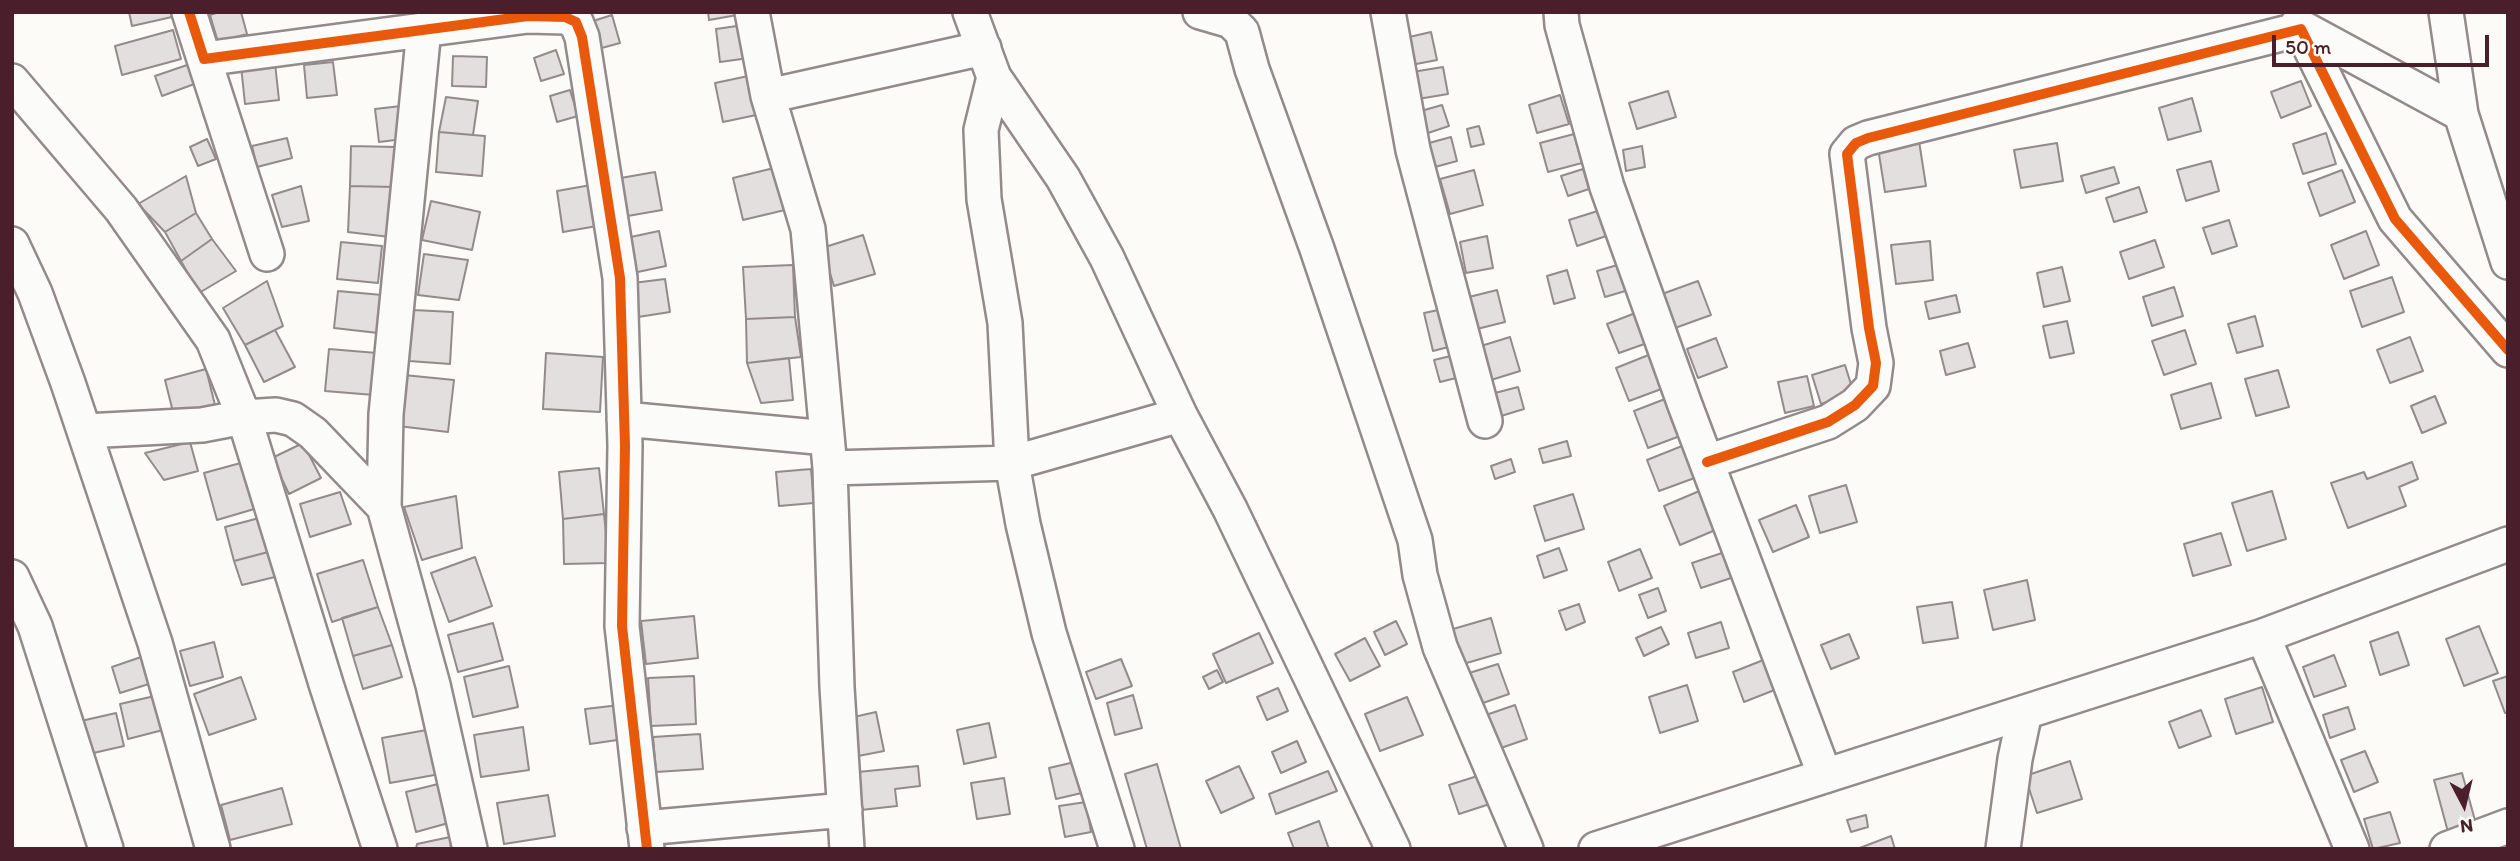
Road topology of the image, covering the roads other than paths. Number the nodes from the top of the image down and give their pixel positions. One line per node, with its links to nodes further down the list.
1 (189, 12): 10 (street)
2 (752, 12): 13 (street)
3 (970, 12): 11 (street)
4 (1200, 12): 43 (street)
5 (1388, 12): 22 (street)
6 (1561, 12): 26 (street)
7 (2446, 12): 14 (street)
8 (2290, 20): 14 (street); 18 (street); 26 (street)
9 (424, 29): 10 (street); 21 (street); 27 (street)
10 (204, 59): 16 (street)
11 (989, 62): 13 (street); 19 (street); 25 (street)
12 (12, 81): 20 (street)
13 (768, 96): 24 (street)
14 (2460, 114): 17 (street)
15 (12, 244): 23 (street)
16 (267, 254)
17 (2508, 262)
18 (2508, 351)
19 (1180, 415): 25 (street); 42 (street)
20 (244, 417): 23 (street); 27 (street); 38 (street)
21 (624, 419): 24 (street); 35 (street)
22 (1485, 421)
23 (85, 431): 37 (street)
24 (829, 453): 25 (street); 33 (street)
25 (1012, 463): 41 (street)
26 (1707, 463): 32 (street)
27 (384, 507): 39 (street)
28 (2508, 544): 30 (street)
29 (12, 577): 36 (street)
30 (2263, 636): 31 (street); 46 (street)
31 (2025, 712): 32 (street); 45 (street)
32 (1825, 776): 44 (street)
33 (845, 810): 35 (street); 40 (street)
34 (2508, 826): 47 (street)
35 (645, 838)
36 (106, 849)
37 (213, 849)
38 (380, 849)
39 (470, 849)
40 (847, 849)
41 (1117, 849)
42 (1393, 849)
43 (1526, 849)
44 (1596, 849)
45 (2003, 849)
46 (2352, 849)
47 (2447, 849)

